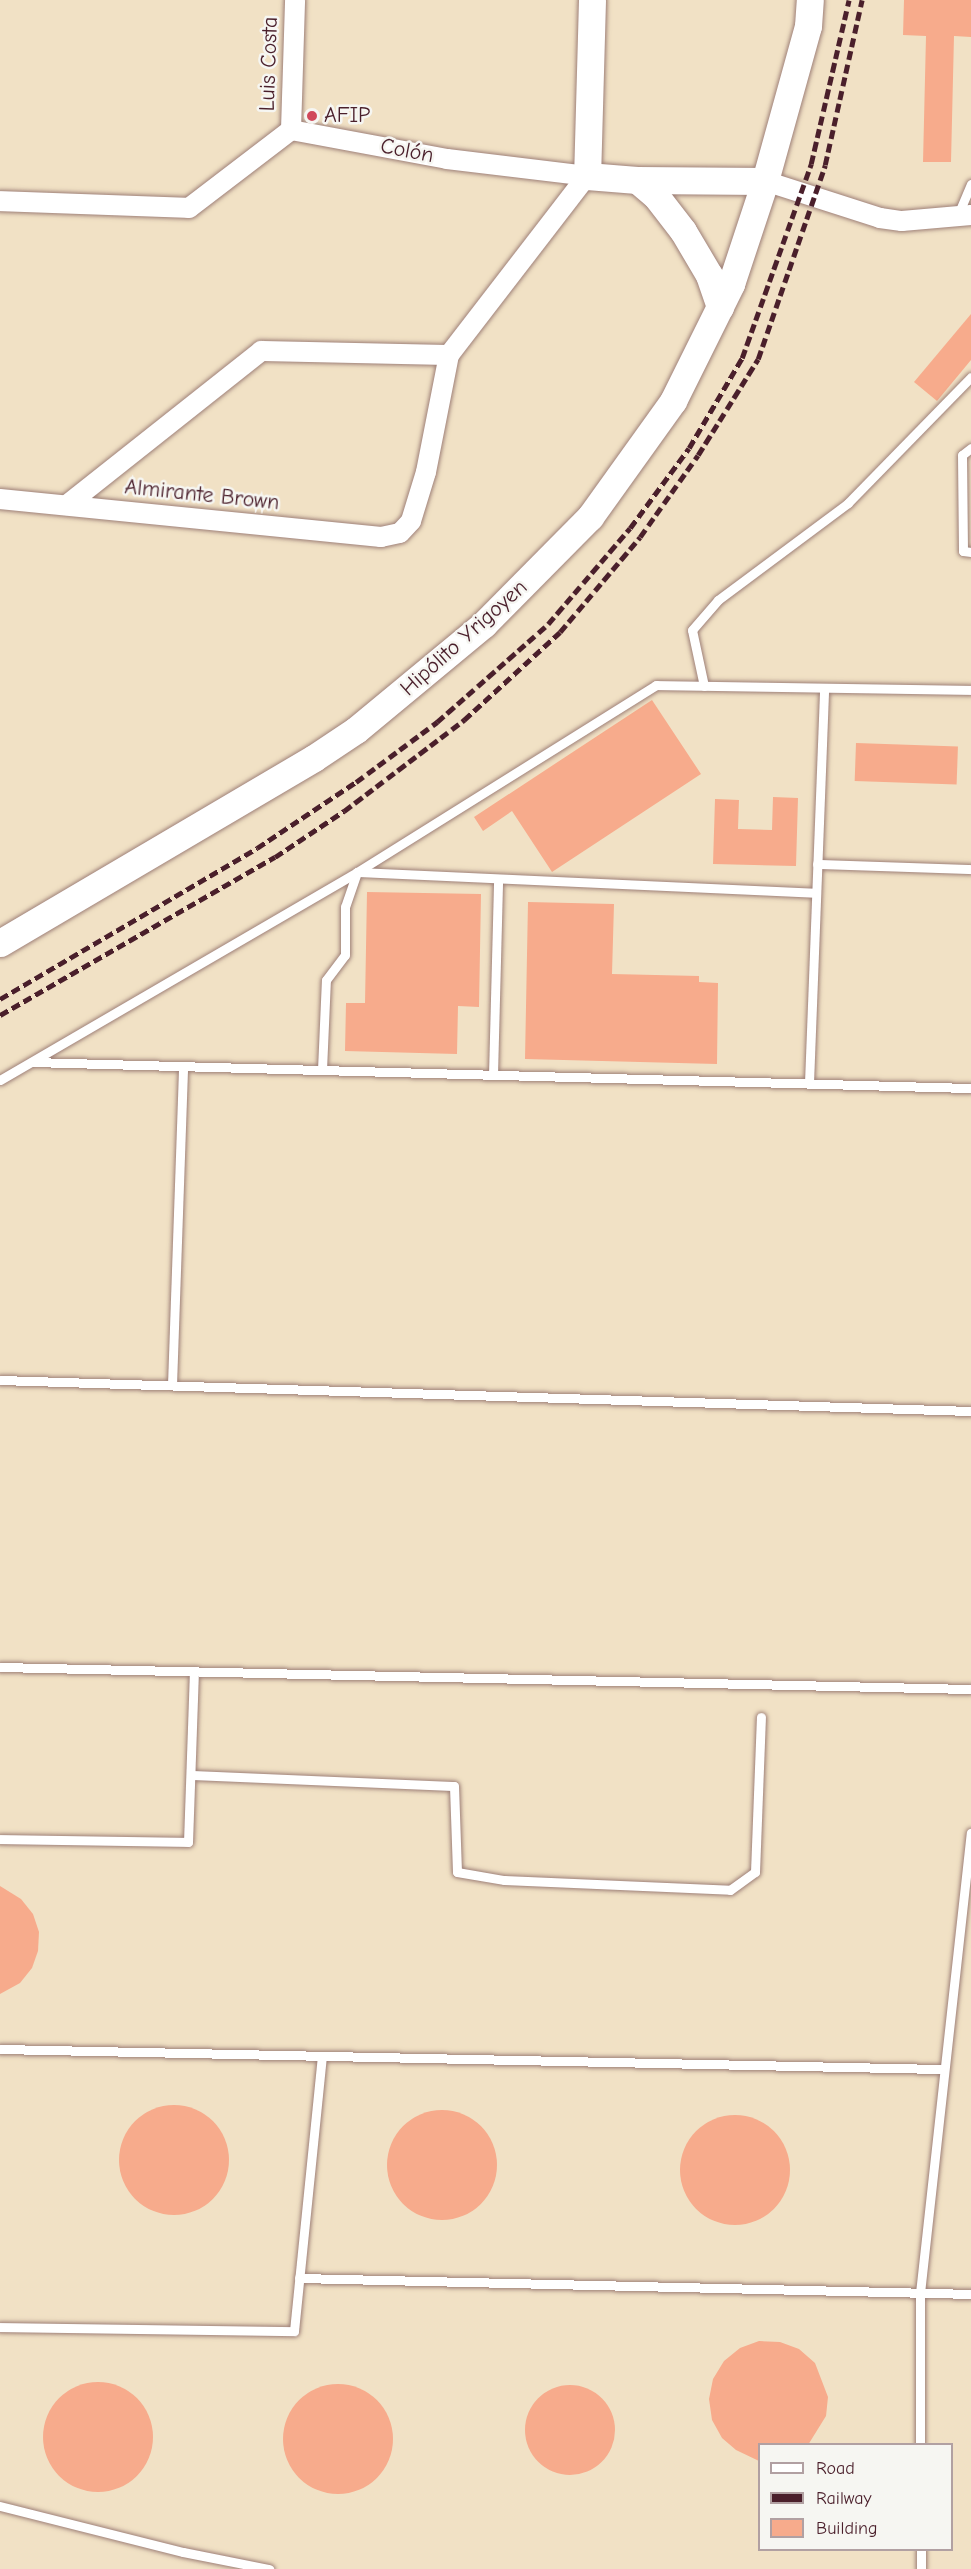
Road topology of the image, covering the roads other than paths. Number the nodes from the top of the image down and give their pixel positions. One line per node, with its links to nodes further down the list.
1 (295, 0): 4 (street, Luis Costa)
2 (592, 0): 5 (street)
3 (810, 0): 7 (street, Hipólito Yrigoyen)
4 (291, 130): 5 (street, Colón); 9 (street)
5 (587, 176): 6 (street, Colón); 12 (street)
6 (637, 180): 7 (street, Colón); 11 (street)
7 (765, 181): 10 (street, Colón); 11 (street, Hipólito Yrigoyen)
8 (971, 184): 10 (lane)
9 (0, 201)
10 (964, 216)
11 (720, 307): 26 (street, Hipólito Yrigoyen)
12 (449, 355): 16 (street); 16 (street, Almirante Brown)
13 (971, 376): 18 (lane)
14 (971, 448): 17 (lane)
15 (0, 499): 16 (street, Almirante Brown)
16 (67, 505)
17 (971, 552)
18 (704, 686): 19 (lane); 23 (lane)
19 (824, 688): 20 (lane); 21 (lane)
20 (971, 690)
21 (817, 864): 22 (lane); 25 (lane)
22 (971, 869)
23 (357, 872): 24 (lane); 27 (lane); 29 (lane)
24 (498, 879): 25 (lane); 30 (lane)
25 (816, 893): 32 (lane)
26 (0, 943)
27 (30, 1062): 28 (lane); 31 (lane)
28 (183, 1066): 29 (lane); 35 (lane)
29 (322, 1070): 30 (lane)
30 (493, 1075): 32 (lane)
31 (0, 1080)
32 (809, 1083): 33 (lane)
33 (971, 1088)
34 (0, 1380): 35 (lane)
35 (172, 1385): 36 (lane)
36 (971, 1411)
37 (0, 1667): 38 (lane)
38 (194, 1671): 39 (lane); 41 (lane)
39 (971, 1689)
40 (761, 1717): 41 (lane)
41 (191, 1775): 43 (lane)
42 (971, 1833): 46 (lane)
43 (0, 1839)
44 (0, 2049): 45 (lane)
45 (322, 2056): 46 (lane); 47 (lane)
46 (942, 2070): 48 (lane)
47 (299, 2278): 48 (lane); 50 (lane)
48 (920, 2293): 49 (lane); 51 (lane)
49 (971, 2294)
50 (0, 2327)
51 (920, 2443)
52 (0, 2506): 54 (lane)
53 (921, 2551): 55 (lane)
54 (269, 2569)
55 (921, 2569)

